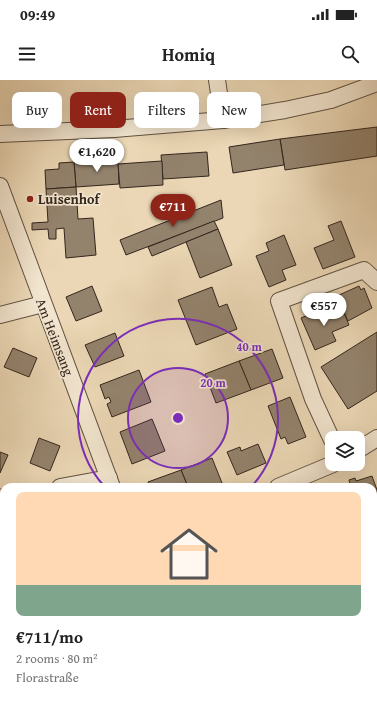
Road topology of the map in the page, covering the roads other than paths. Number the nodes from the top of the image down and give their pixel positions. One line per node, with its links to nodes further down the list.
1 (217, 80): 3 (street)
2 (377, 83): 4 (street)
3 (219, 92)
4 (261, 114)
5 (207, 121): 6 (street)
6 (0, 134)
7 (0, 186): 9 (street, Am Heimsang)
8 (377, 282): 11 (street)
9 (43, 304): 10 (street); 15 (street, Am Heimsang)
10 (0, 315)
11 (328, 431)
12 (377, 438): 13 (street)
13 (365, 446)
14 (325, 467): 16 (street)
15 (111, 483)
16 (288, 483)

